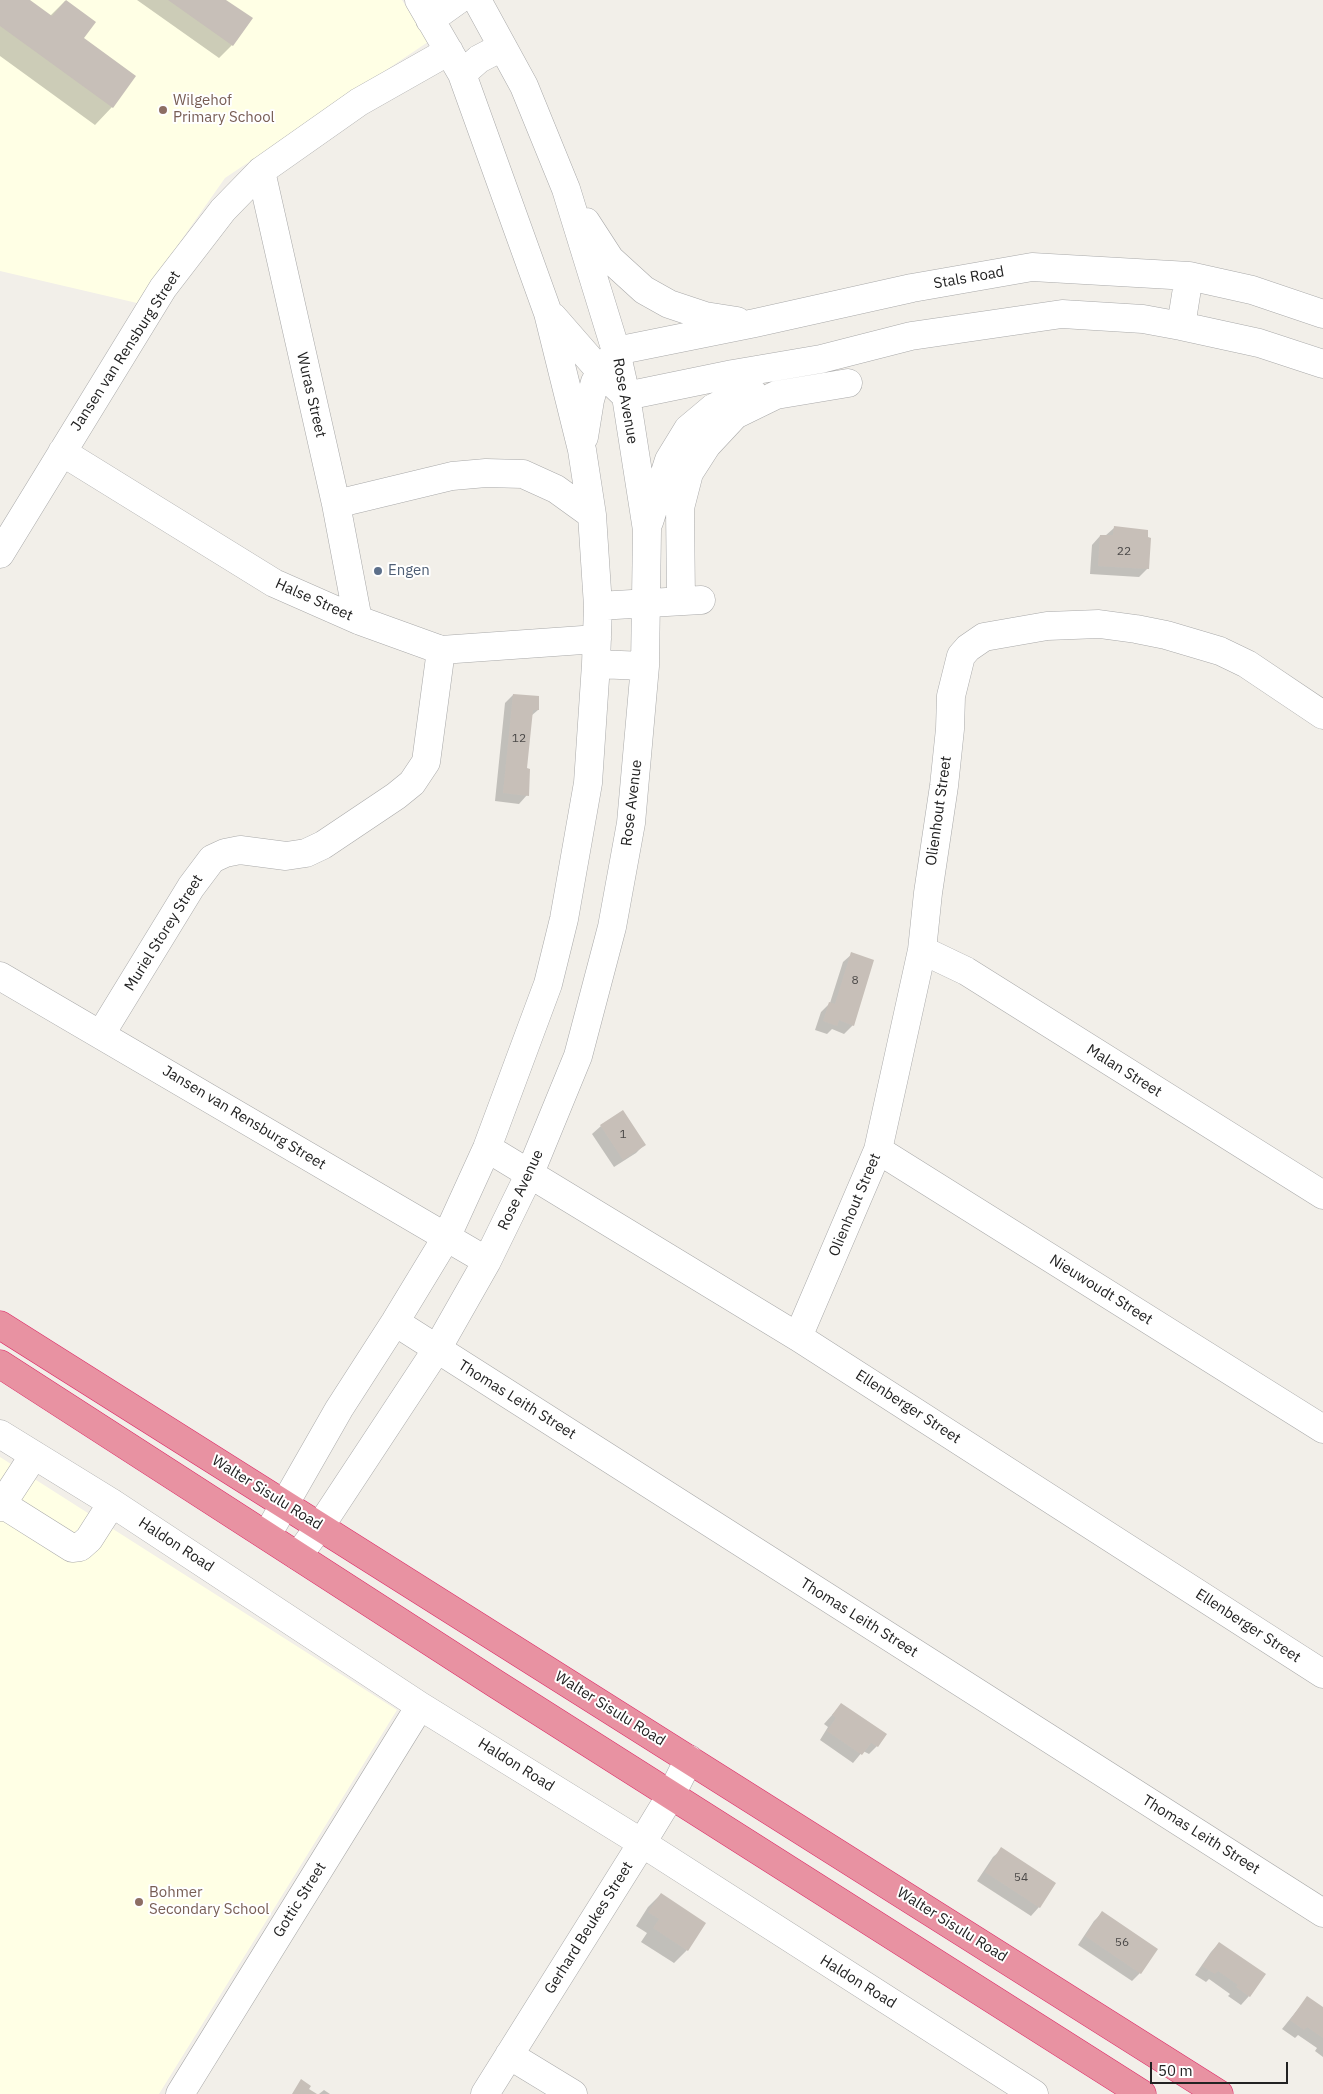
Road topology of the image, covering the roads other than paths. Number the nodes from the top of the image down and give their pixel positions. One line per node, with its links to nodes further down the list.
1 (458, 0): 3 (street)
2 (477, 0): 4 (street, Rose Avenue)
3 (425, 10): 5 (street)
4 (502, 47): 5 (street, Jansen van Rensburg Street); 7 (street, Rose Avenue)
5 (456, 62): 6 (street, Jansen van Rensburg Street); 9 (street)
6 (261, 171): 18 (street, Jansen van Rensburg Street); 19 (street, Wuras Street)
7 (566, 189): 11 (street); 14 (street, Rose Avenue)
8 (1190, 276): 10 (street, Stals Road); 11 (street, Stals Road); 12 (street)
9 (548, 312): 14 (street); 17 (street)
10 (1323, 314)
11 (755, 323): 14 (street, Stals Road)
12 (1181, 326): 13 (street); 15 (street)
13 (833, 356): 16 (street); 21 (street); 23 (street)
14 (608, 361): 16 (street, Rose Avenue); 17 (street)
15 (1323, 364)
16 (626, 396): 21 (street, Rose Avenue)
17 (582, 450): 20 (street)
18 (62, 452): 22 (street, Jansen van Rensburg Street); 25 (street, Halse Street)
19 (336, 504): 20 (street); 25 (street, Wuras Street)
20 (592, 515): 24 (street)
21 (647, 530): 23 (street, Rose Avenue)
22 (0, 554)
23 (647, 603): 24 (street); 28 (street, Rose Avenue)
24 (598, 606): 27 (street)
25 (358, 620): 26 (street, Halse Street)
26 (441, 650): 27 (street, Halse Street); 32 (street, Muriel Storey Street)
27 (597, 652): 28 (street, Halse Street); 33 (street)
28 (645, 666): 35 (street, Rose Avenue)
29 (1323, 715): 30 (street, Olienhout Street)
30 (922, 950): 34 (street, Olienhout Street); 36 (street, Malan Street)
31 (0, 976): 32 (street, Jansen van Rensburg Street)
32 (100, 1034): 37 (street, Jansen van Rensburg Street)
33 (487, 1148): 35 (street, Ellenberger Street); 37 (street)
34 (878, 1150): 41 (street, Olienhout Street); 46 (street, Nieuwoudt Street)
35 (530, 1173): 38 (street, Rose Avenue); 41 (street, Ellenberger Street)
36 (1323, 1195)
37 (446, 1238): 38 (street, Jansen van Rensburg Street); 39 (street)
38 (487, 1261): 42 (street, Rose Avenue)
39 (395, 1322): 42 (street, Thomas Leith Street); 50 (street)
40 (0, 1325): 43 (highway, Walter Sisulu Road)
41 (798, 1337): 57 (street, Ellenberger Street)
42 (437, 1349): 52 (street, Rose Avenue); 62 (street, Thomas Leith Street)
43 (54, 1359): 45 (highway); 50 (highway, Walter Sisulu Road)
44 (0, 1364): 45 (highway)
45 (37, 1388): 53 (highway)
46 (1323, 1429)
47 (0, 1434): 48 (street, Haldon Road)
48 (34, 1455): 49 (street, Haldon Road); 51 (street)
49 (112, 1502): 51 (street); 58 (street, Haldon Road)
50 (285, 1503): 52 (highway, Walter Sisulu Road); 53 (street)
51 (1, 1506)
52 (320, 1526): 54 (street, Rose Avenue); 55 (highway, Walter Sisulu Road)
53 (267, 1535): 54 (highway)
54 (298, 1556): 56 (highway)
55 (478, 1625): 56 (highway); 59 (highway, Walter Sisulu Road)
56 (456, 1658): 60 (highway)
57 (1323, 1674)
58 (420, 1706): 61 (street, Haldon Road); 68 (street, Gottic Street)
59 (689, 1759): 60 (street, Gerhard Beukes Street); 63 (highway, Walter Sisulu Road)
60 (671, 1795): 61 (street, Gerhard Beukes Street); 64 (highway)
61 (642, 1843): 66 (street, Gerhard Beukes Street); 71 (street, Haldon Road)
62 (1323, 1913)
63 (937, 1916): 64 (highway); 65 (highway, Walter Sisulu Road)
64 (913, 1949): 67 (highway)
65 (1122, 2033): 67 (highway); 73 (highway, Walter Sisulu Road)
66 (509, 2055): 69 (street, Gerhard Beukes Street); 70 (street)
67 (1102, 2068): 72 (highway)
68 (180, 2094)
69 (484, 2094)
70 (573, 2094)
71 (1034, 2094)
72 (1142, 2094)
73 (1219, 2094)

